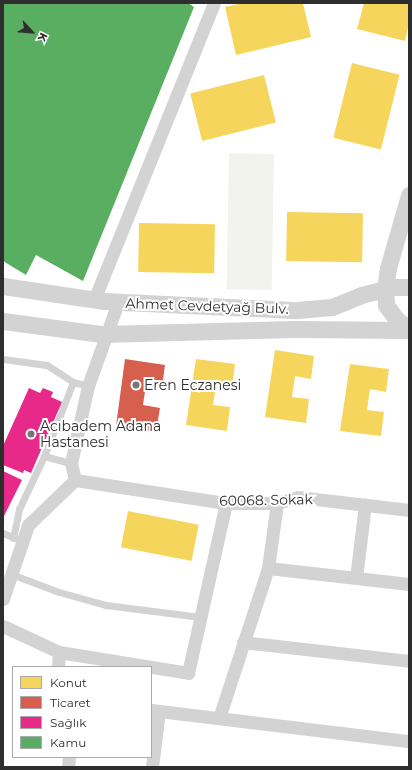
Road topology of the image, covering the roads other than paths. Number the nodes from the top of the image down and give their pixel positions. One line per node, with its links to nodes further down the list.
1 (214, 3): 6 (street)
2 (409, 195): 5 (street)
3 (3, 286): 6 (street, Ahmet Cevdetyağ Bulv.)
4 (409, 287): 5 (street, Ahmet Cevdetyağ Bulv.)
5 (385, 289): 7 (street, Ahmet Cevdetyağ Bulv.); 9 (street)
6 (94, 300): 7 (street, Ahmet Cevdetyağ Bulv.)
7 (118, 302): 10 (street)
8 (3, 321): 10 (street, Ahmet Cevdetyağ Bulv.)
9 (409, 329): 10 (street, Ahmet Cevdetyağ Bulv.)
10 (106, 334): 13 (street)
11 (3, 359): 12 (lane)
12 (74, 382): 13 (lane); 14 (lane)
13 (88, 386): 15 (street)
14 (44, 456): 15 (lane); 22 (lane)
15 (71, 463): 16 (street)
16 (75, 480): 17 (street, 60068. Sokak); 22 (street)
17 (226, 503): 18 (street, 60068. Sokak); 28 (street)
18 (277, 503): 19 (street, 60068. Sokak); 23 (street)
19 (365, 505): 20 (street, 60068. Sokak); 25 (street)
20 (409, 510)
21 (3, 533): 22 (lane)
22 (17, 540): 24 (street)
23 (268, 568): 25 (street); 30 (street)
24 (11, 574): 27 (street); 28 (lane)
25 (356, 578): 26 (street)
26 (409, 584)
27 (3, 599)
28 (200, 617): 35 (street)
29 (3, 626): 31 (street)
30 (243, 642): 32 (street); 37 (street)
31 (59, 652): 33 (street); 34 (street)
32 (409, 661)
33 (58, 666)
34 (145, 666)
35 (152, 667)
36 (155, 710): 37 (street); 39 (street)
37 (219, 718): 38 (street)
38 (409, 741)
39 (152, 767)

